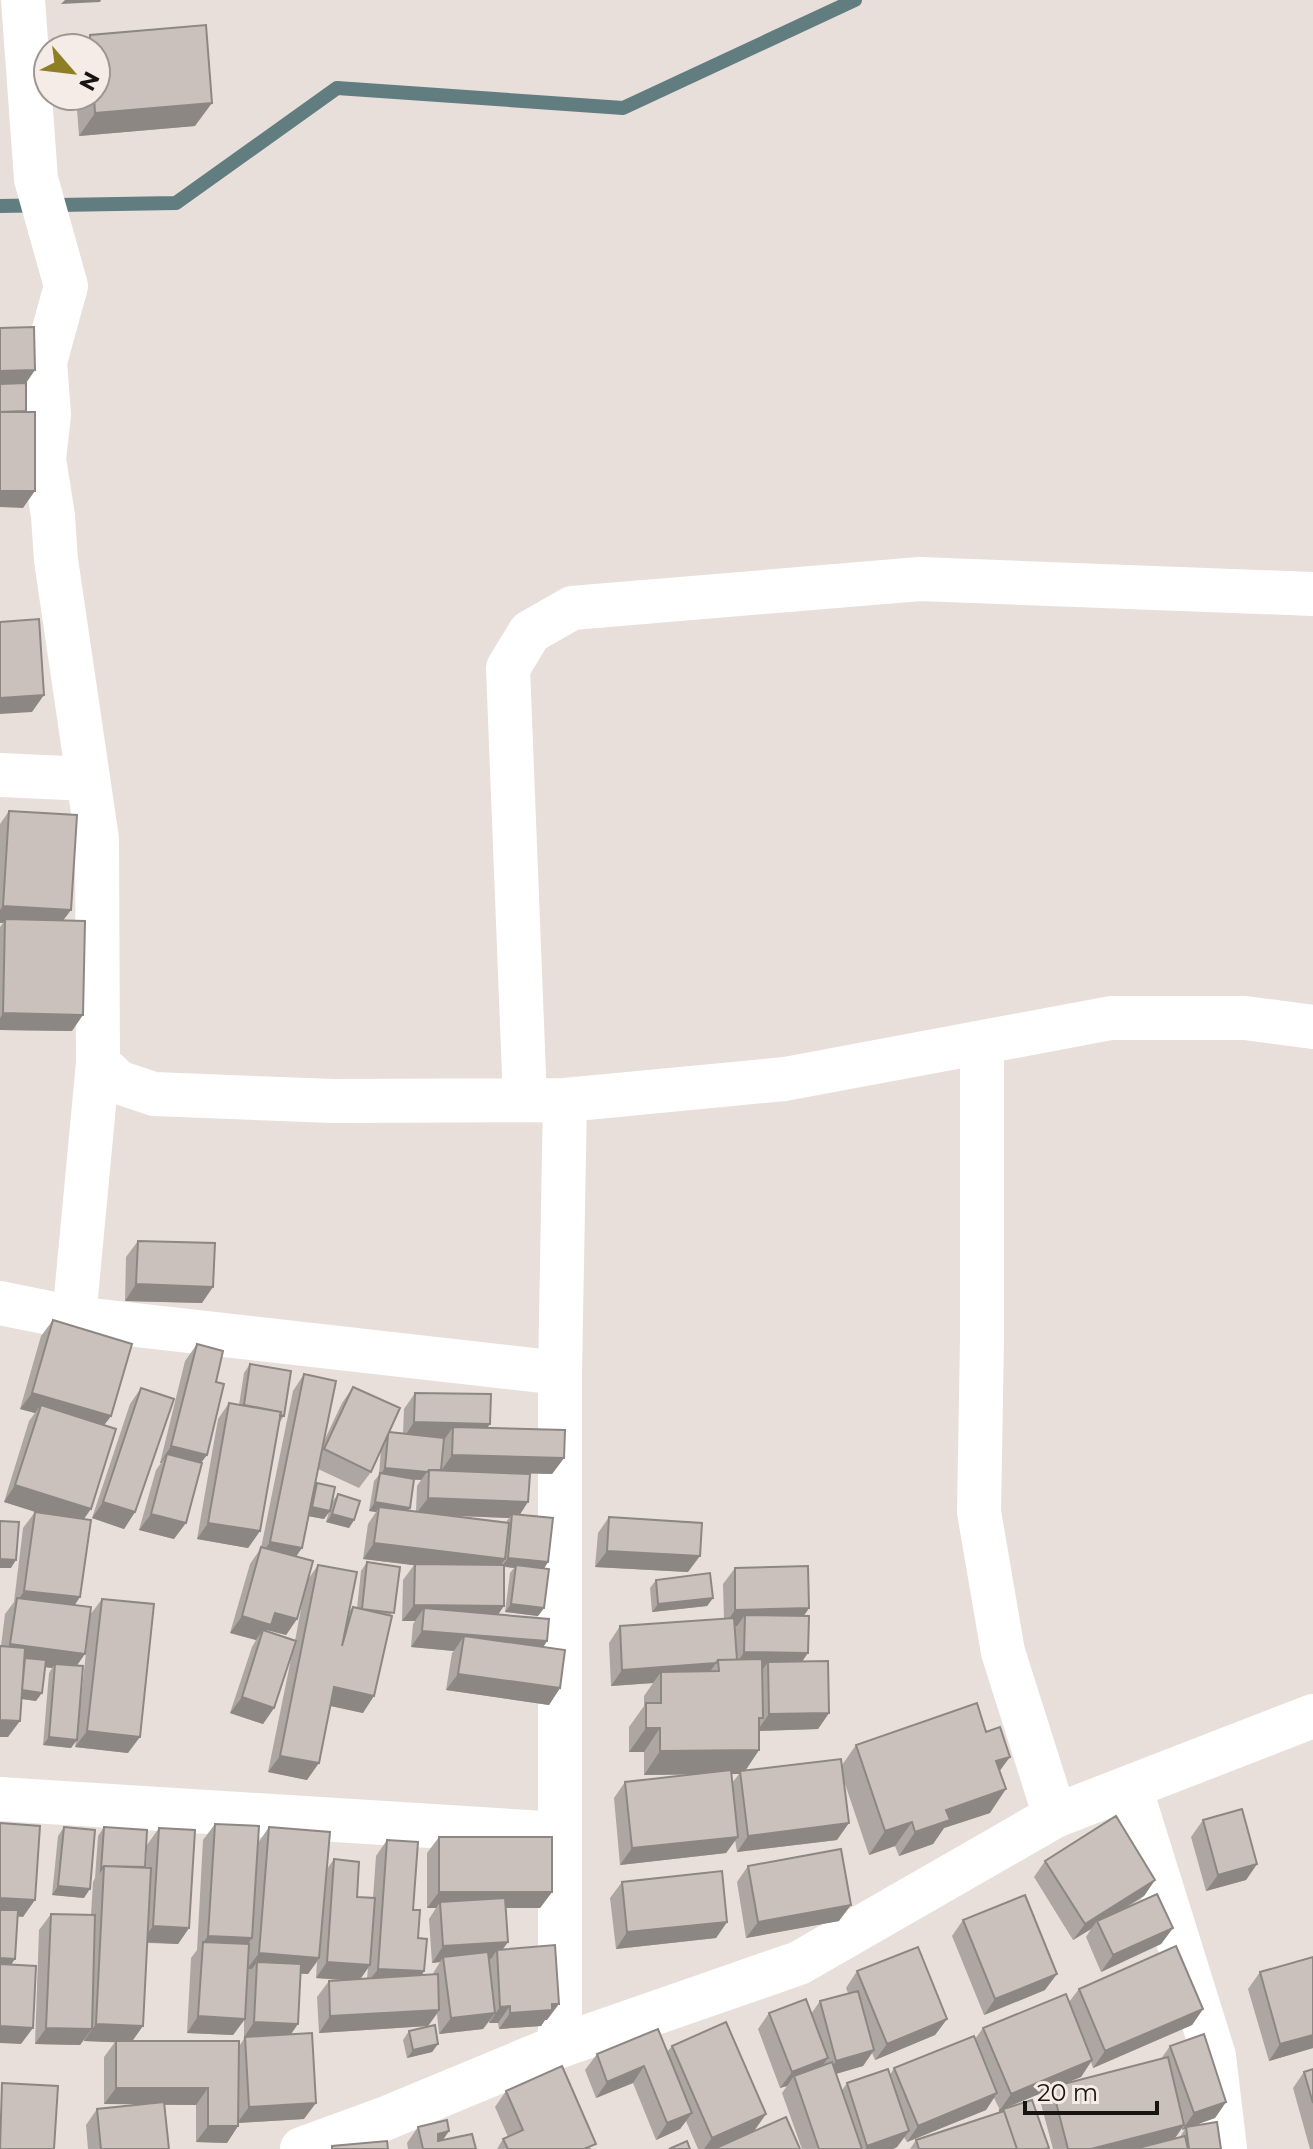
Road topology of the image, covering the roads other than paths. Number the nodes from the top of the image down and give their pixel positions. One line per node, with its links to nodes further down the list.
1 (23, 0): 4 (street)
2 (1313, 594): 8 (street)
3 (0, 775): 4 (street)
4 (88, 779): 7 (street)
5 (1313, 1027): 6 (street)
6 (982, 1042): 8 (street); 15 (street)
7 (98, 1063): 8 (street); 10 (street)
8 (545, 1100): 11 (street)
9 (0, 1303): 10 (street)
10 (74, 1318): 11 (street)
11 (560, 1373): 16 (street)
12 (1313, 1716): 13 (street)
13 (1130, 1787): 15 (street); 20 (street)
14 (0, 1799): 16 (street)
15 (1055, 1816): 17 (street)
16 (560, 1834): 17 (street)
17 (560, 2046): 18 (street)
18 (386, 2134): 19 (street)
19 (302, 2149)
20 (1225, 2149)

